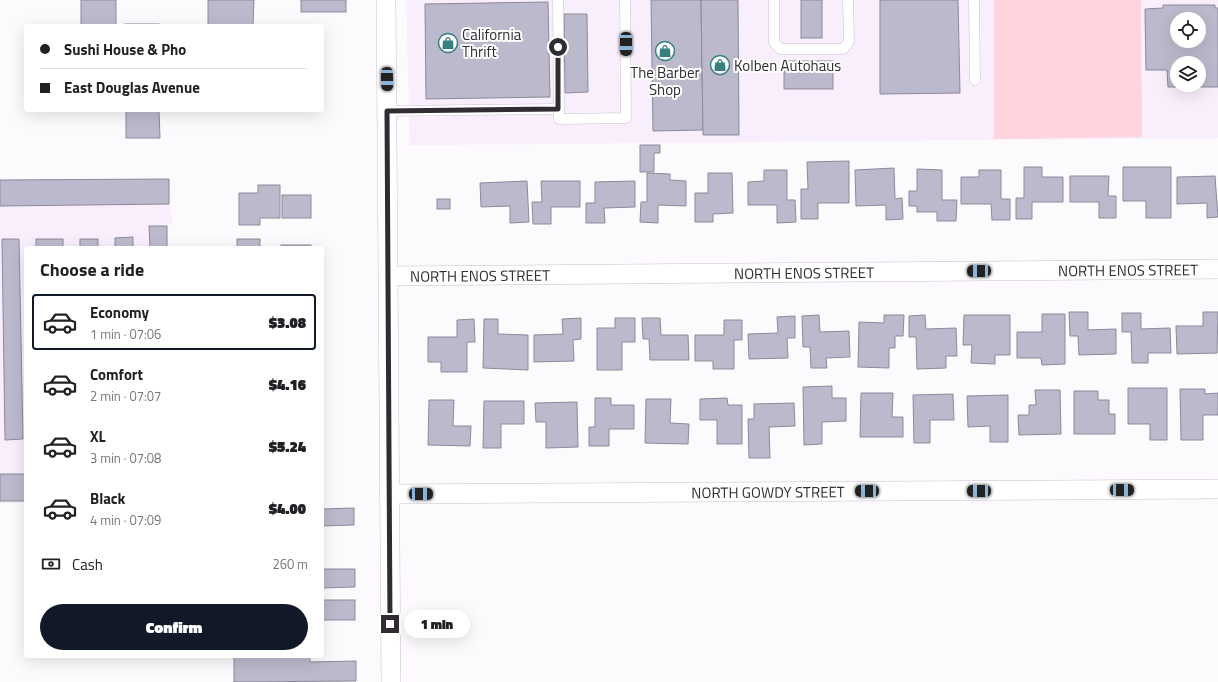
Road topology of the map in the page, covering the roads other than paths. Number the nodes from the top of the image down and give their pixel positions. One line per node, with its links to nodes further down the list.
1 (386, 0): 9 (street)
2 (558, 0): 8 (lane)
3 (625, 0): 8 (lane)
4 (774, 0): 5 (lane)
5 (848, 0)
6 (974, 0): 7 (lane)
7 (975, 80)
8 (558, 109): 9 (lane)
9 (387, 111): 11 (street)
10 (1218, 269): 11 (street, NORTH ENOS STREET)
11 (389, 276): 13 (street)
12 (1218, 489): 13 (street, NORTH GOWDY STREET)
13 (389, 494): 14 (street)
14 (391, 682)

